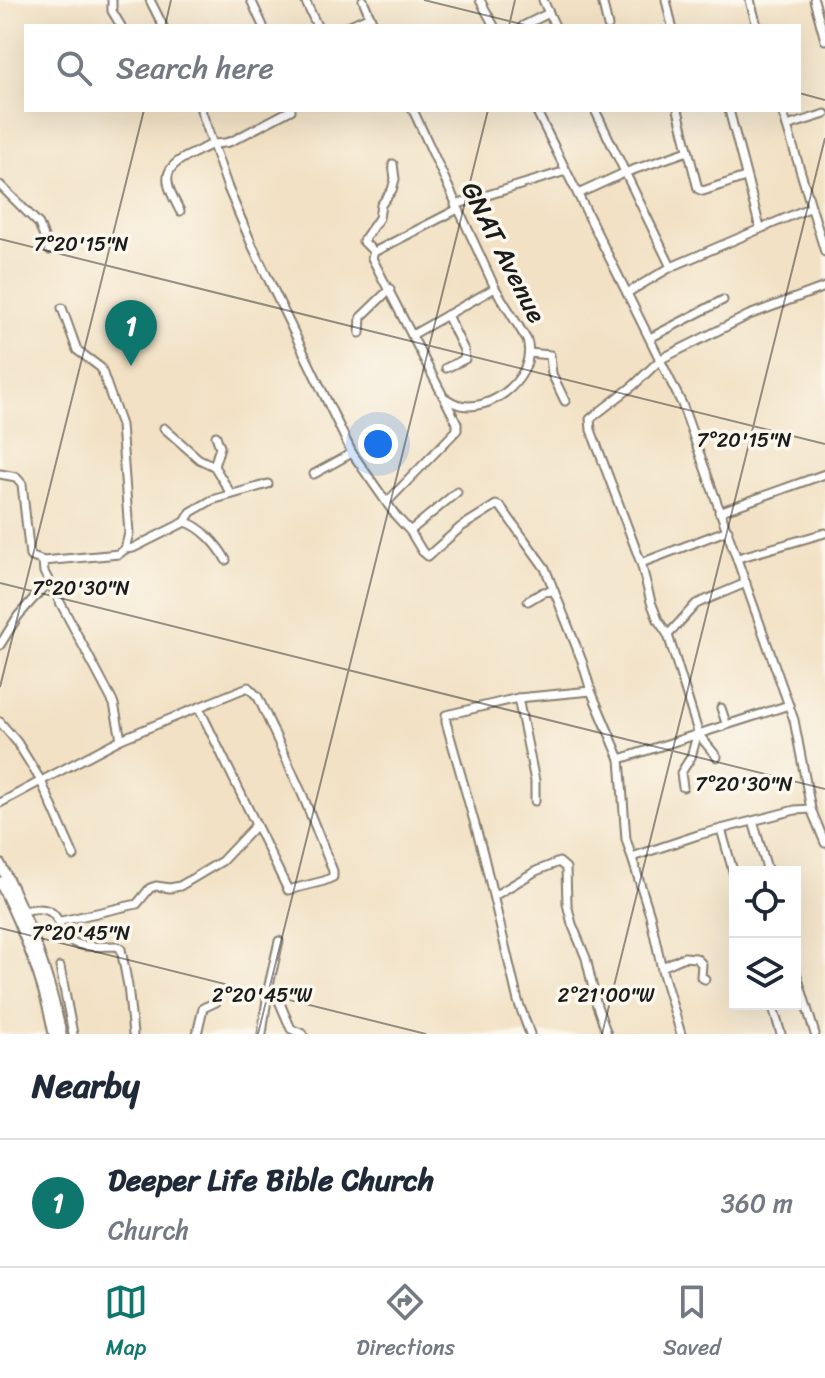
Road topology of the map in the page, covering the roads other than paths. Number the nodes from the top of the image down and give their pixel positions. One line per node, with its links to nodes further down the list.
1 (112, 0): 14 (street)
2 (150, 0): 15 (street)
3 (251, 0): 16 (street)
4 (305, 0): 17 (street)
5 (363, 0): 13 (street)
6 (480, 0): 20 (street)
7 (543, 0): 12 (street)
8 (602, 0): 23 (street)
9 (666, 0): 24 (street)
10 (750, 0): 25 (street)
11 (814, 0): 26 (street)
12 (549, 13): 21 (street); 22 (street)
13 (370, 16): 18 (street); 19 (street)
14 (120, 24)
15 (162, 24)
16 (262, 24)
17 (316, 24)
18 (352, 24)
19 (373, 24)
20 (493, 24)
21 (527, 24)
22 (554, 24)
23 (608, 24)
24 (672, 24)
25 (756, 24)
26 (825, 40)
27 (202, 112): 37 (street)
28 (287, 112): 37 (street)
29 (414, 112): 45 (street, GNAT Avenue)
30 (537, 112): 40 (street)
31 (596, 112): 41 (street)
32 (678, 112): 38 (street)
33 (729, 112): 42 (street)
34 (783, 112): 36 (street)
35 (825, 114): 36 (street)
36 (787, 126): 46 (street)
37 (213, 144): 47 (street); 70 (street)
38 (688, 151): 41 (street); 42 (street)
39 (393, 164): 50 (street)
40 (566, 171): 44 (street); 45 (street)
41 (624, 173): 44 (street); 52 (street)
42 (745, 177): 48 (street)
43 (0, 185): 49 (street)
44 (578, 194): 56 (street)
45 (457, 207): 50 (street); 54 (street, GNAT Avenue)
46 (809, 208): 48 (street); 51 (street)
47 (180, 211)
48 (760, 228): 52 (street)
49 (49, 250)
50 (374, 252): 55 (street)
51 (825, 252)
52 (671, 267): 56 (street)
53 (825, 287): 64 (street)
54 (495, 288): 59 (street); 63 (street, GNAT Avenue)
55 (390, 289): 60 (street); 61 (street)
56 (627, 293): 62 (street)
57 (723, 300): 62 (street)
58 (62, 308): 85 (street)
59 (447, 315): 61 (street); 65 (street)
60 (360, 333)
61 (412, 335): 66 (street)
62 (650, 338): 64 (street)
63 (529, 353): 66 (street, GNAT Avenue); 67 (street)
64 (661, 359): 79 (street); 89 (street)
65 (446, 368)
66 (445, 397): 78 (street)
67 (565, 401)
68 (164, 428): 71 (street)
69 (216, 436): 71 (street)
70 (352, 453): 73 (street); 78 (street)
71 (214, 466): 77 (street)
72 (0, 474): 88 (street)
73 (314, 474)
74 (825, 474): 79 (street)
75 (268, 484): 77 (street)
76 (457, 492): 82 (street)
77 (231, 494): 80 (street)
78 (388, 501): 82 (street)
79 (719, 512): 81 (street)
80 (185, 522): 85 (street); 87 (street)
81 (728, 530): 86 (street); 89 (street)
82 (410, 531): 92 (street)
83 (822, 534): 84 (street); 86 (street)
84 (825, 545)
85 (125, 549): 88 (street)
86 (738, 558): 91 (street)
87 (226, 560)
88 (43, 561): 90 (street)
89 (641, 563): 94 (street)
90 (49, 581): 95 (street); 104 (street)
91 (746, 583): 94 (street); 98 (street)
92 (554, 591): 93 (street); 96 (street)
93 (528, 601)
94 (668, 635): 103 (street)
95 (0, 645)
96 (591, 691): 97 (street); 106 (street)
97 (518, 698): 109 (street); 122 (street)
98 (789, 705): 102 (street); 111 (street)
99 (199, 708): 104 (street); 113 (street); 113 (street)
100 (721, 708): 102 (street)
101 (0, 722): 107 (street)
102 (726, 723): 103 (street)
103 (698, 732): 105 (street); 106 (street); 108 (street)
104 (121, 739): 107 (street)
105 (717, 757)
106 (620, 759): 117 (street)
107 (41, 781): 110 (street); 116 (street)
108 (683, 787)
109 (535, 801)
110 (0, 803)
111 (811, 809): 112 (street); 115 (street)
112 (753, 821): 114 (street); 120 (street)
113 (255, 826): 124 (street)
114 (721, 829): 117 (street); 119 (street)
115 (825, 843)
116 (74, 856)
117 (632, 857): 128 (street)
118 (0, 864): 123 (main road)
119 (732, 866)
120 (766, 866)
121 (0, 882): 123 (main road)
122 (494, 896): 141 (street); 142 (street)
123 (19, 912): 124 (street); 125 (main road)
124 (61, 921): 137 (street)
125 (23, 922): 134 (main road); 135 (main road)
126 (279, 941): 131 (street)
127 (60, 967): 136 (street)
128 (662, 967): 129 (street); 143 (street)
129 (705, 979)
130 (801, 988): 145 (street)
131 (268, 993): 139 (street); 140 (street)
132 (216, 1002): 138 (street)
133 (774, 1010): 144 (street)
134 (54, 1034)
135 (61, 1034)
136 (73, 1034)
137 (133, 1034)
138 (197, 1034)
139 (262, 1034)
140 (303, 1034)
141 (530, 1034)
142 (607, 1034)
143 (681, 1034)
144 (781, 1034)
145 (815, 1034)

